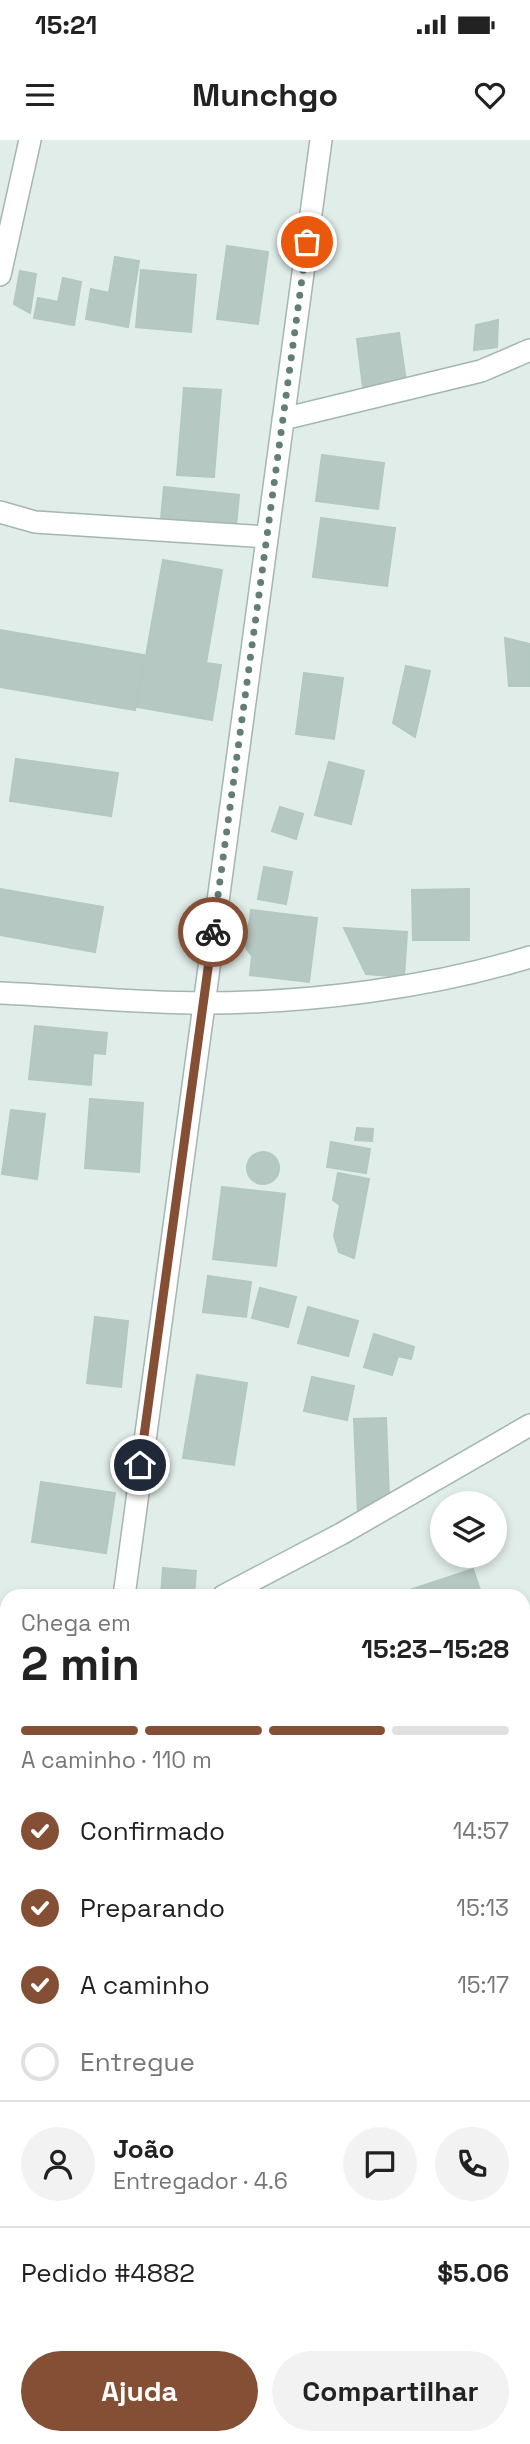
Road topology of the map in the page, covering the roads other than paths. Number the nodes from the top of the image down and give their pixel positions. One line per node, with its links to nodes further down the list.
1 (30, 140): 3 (street)
2 (321, 140): 5 (street)
3 (0, 275)
4 (530, 350): 5 (street)
5 (283, 419): 7 (street)
6 (0, 512): 7 (street)
7 (267, 537): 10 (street)
8 (530, 957): 10 (street)
9 (0, 993): 10 (street)
10 (203, 1003): 12 (street)
11 (530, 1425): 13 (street)
12 (125, 1589)
13 (236, 1589)

